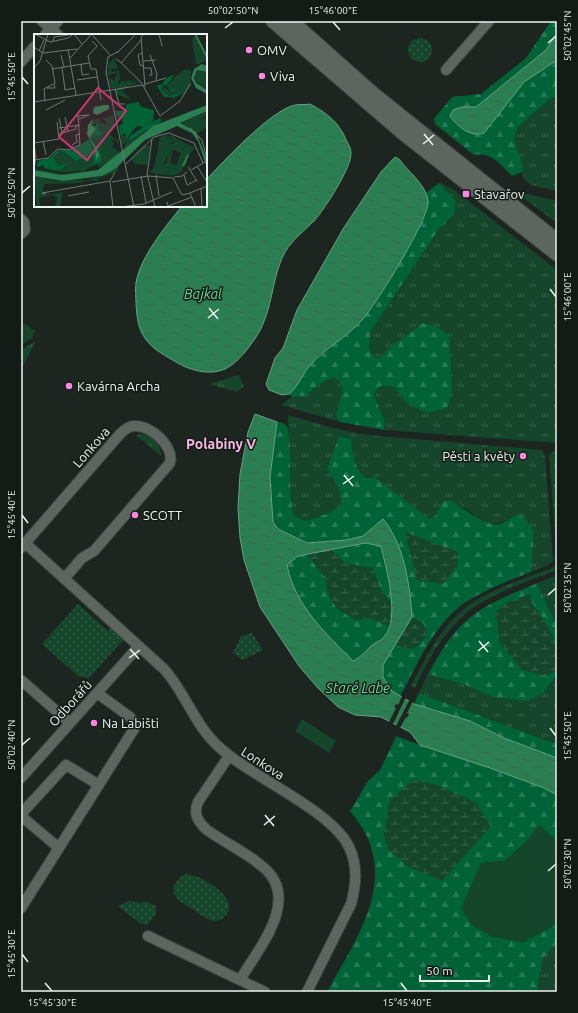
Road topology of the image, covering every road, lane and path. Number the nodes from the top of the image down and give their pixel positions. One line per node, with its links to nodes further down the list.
1 (42, 21): 5 (street)
2 (273, 21): 12 (main road)
3 (291, 21): 11 (main road)
4 (490, 21): 8 (street)
5 (53, 30)
6 (34, 47): 7 (street)
7 (21, 62)
8 (446, 70)
9 (21, 219): 10 (street)
10 (21, 234)
11 (557, 241)
12 (557, 254)
13 (23, 546): 14 (street, Lonkova); 14 (street, Lonkova)
14 (64, 579): 15 (street, Lonkova)
15 (139, 646): 17 (street, Odborářů); 19 (street, Lonkova)
16 (21, 680): 18 (street)
17 (97, 693): 18 (street, Odborářů); 21 (street)
18 (70, 723): 20 (street, Odborářů)
19 (229, 756): 26 (street); 28 (street, Lonkova)
20 (21, 778)
21 (99, 785): 22 (street); 23 (street)
22 (21, 815): 23 (street)
23 (58, 848): 24 (street)
24 (21, 908)
25 (148, 936): 26 (street)
26 (240, 980): 27 (street)
27 (266, 992)
28 (307, 992)

